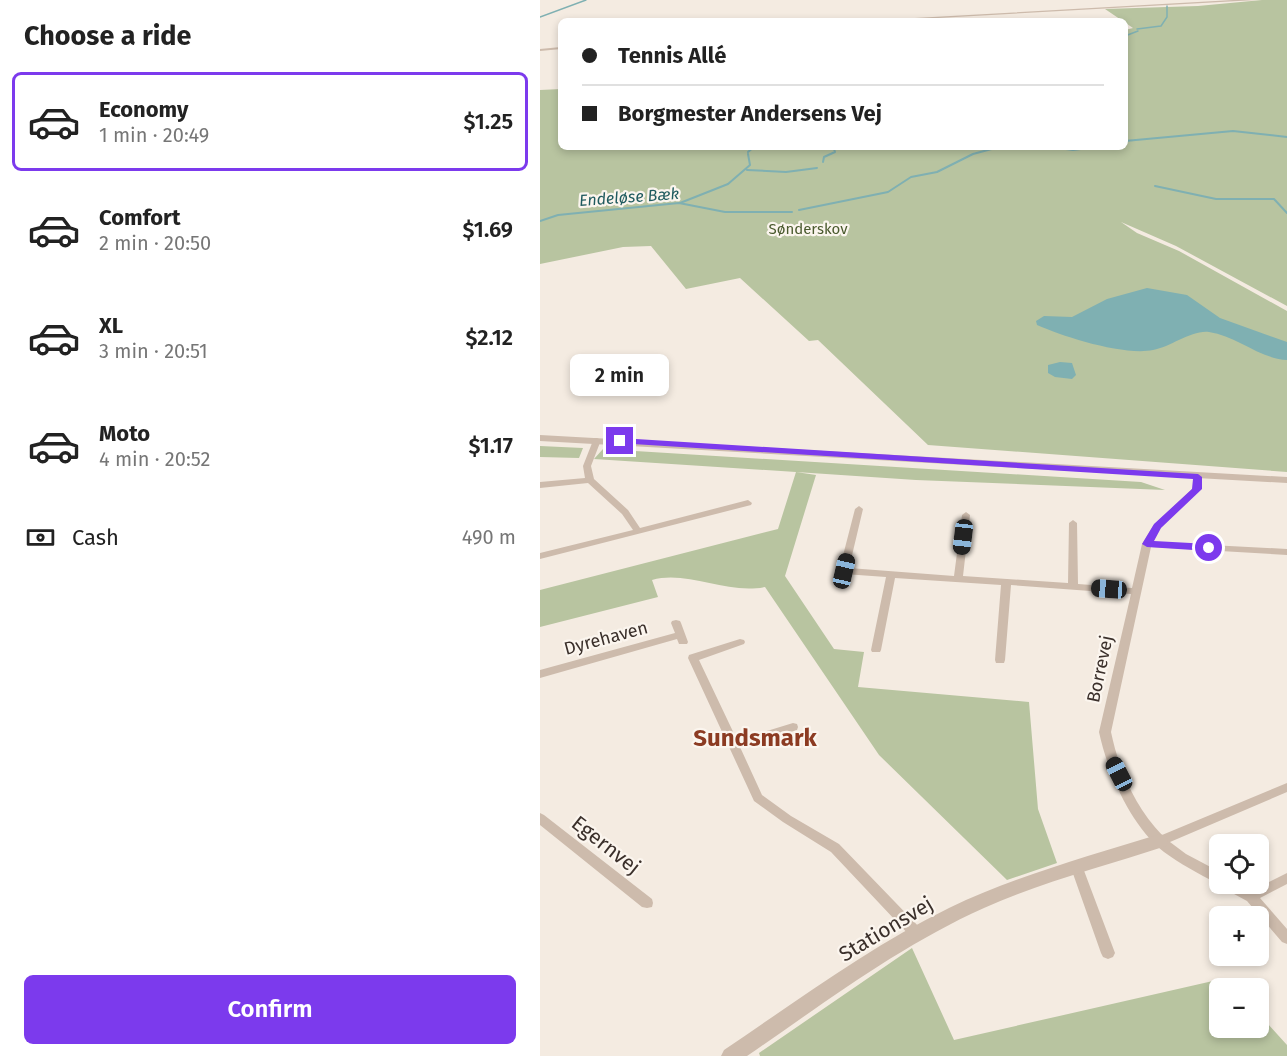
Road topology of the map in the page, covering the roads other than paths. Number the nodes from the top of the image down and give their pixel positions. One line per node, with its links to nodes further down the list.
1 (1254, 0): 2 (street)
2 (919, 18)
3 (558, 48): 4 (street)
4 (540, 50)
5 (540, 438): 6 (street)
6 (597, 440): 7 (street); 8 (street)
7 (1198, 477): 9 (street); 16 (street, Borrevej)
8 (590, 480): 10 (street); 15 (street)
9 (1287, 480)
10 (540, 485)
11 (748, 503): 15 (street)
12 (859, 509): 19 (street)
13 (966, 515): 20 (street)
14 (1072, 523): 22 (street)
15 (638, 531): 18 (street)
16 (1147, 544): 17 (street); 23 (street, Borrevej)
17 (1287, 552)
18 (540, 556)
19 (891, 574): 20 (street); 26 (street)
20 (958, 579): 21 (street)
21 (1006, 582): 22 (street); 27 (street)
22 (1073, 586): 23 (street)
23 (1135, 591): 33 (street, Borrevej)
24 (676, 623): 28 (street, Dyrehaven)
25 (740, 642): 30 (street)
26 (876, 650)
27 (1000, 660)
28 (540, 674)
29 (793, 727): 30 (street)
30 (733, 745): 40 (street)
31 (1287, 787): 33 (street)
32 (540, 818): 39 (street, Egernvej)
33 (1160, 841): 34 (street, Stationsvej); 35 (street, Borrevej)
34 (1077, 868): 40 (street, Stationsvej); 42 (street)
35 (1209, 872)
36 (1287, 878): 38 (street)
37 (1245, 894): 38 (street)
38 (1251, 897): 41 (street)
39 (647, 903)
40 (917, 934): 43 (street, Stationsvej)
41 (1287, 938)
42 (1108, 953)
43 (731, 1056)

